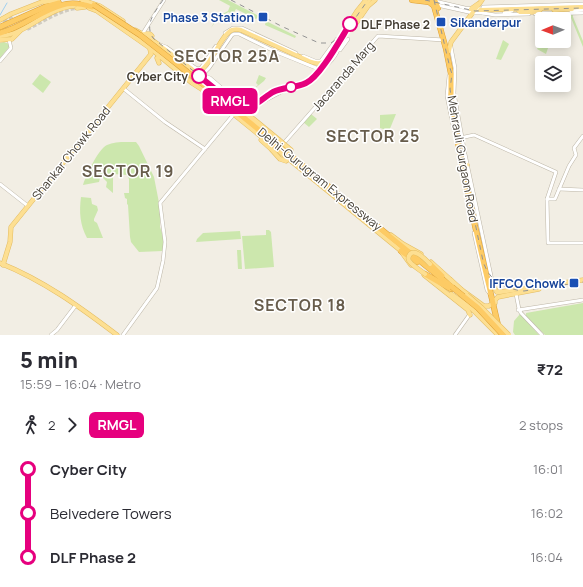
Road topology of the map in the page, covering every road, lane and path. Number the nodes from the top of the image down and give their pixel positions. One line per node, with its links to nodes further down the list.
1 (47, 0): 23 (main road)
2 (58, 0): 11 (highway)
3 (82, 0): 26 (main road)
4 (163, 0): 33 (street)
5 (365, 0): 13 (street); 21 (main road)
6 (369, 0): 24 (main road)
7 (374, 0): 31 (street); 36 (main road)
8 (412, 0): 9 (highway)
9 (435, 4): 18 (street); 42 (highway, Mehrauli Gurgaon Road)
10 (572, 5): 16 (street); 17 (main road); 17 (street); 20 (main road); 20 (main road)
11 (42, 6): 12 (highway, Delhi-Gurugram Expressway); 27 (highway, Delhi-Gurugram Expressway)
12 (93, 6): 22 (highway, Delhi-Gurugram Expressway); 60 (highway, Delhi-Gurugram Expressway, bridge)
13 (360, 6): 21 (street); 24 (street)
14 (85, 7): 15 (main road); 22 (main road); 25 (main road)
15 (78, 8)
16 (502, 8): 18 (street); 19 (street)
17 (583, 8): 18 (street)
18 (476, 10): 19 (main road); 42 (main road)
19 (511, 10): 20 (main road); 20 (street)
20 (522, 10)
21 (357, 11): 24 (main road)
22 (38, 18): 28 (main road); 32 (highway, Delhi-Gurugram Expressway)
23 (0, 20)
24 (351, 21): 31 (main road); 41 (main road)
25 (113, 23): 26 (main road); 43 (main road)
26 (128, 25): 29 (main road)
27 (0, 27)
28 (20, 30): 34 (main road); 38 (main road)
29 (135, 30): 33 (main road); 53 (main road)
30 (230, 30): 35 (street); 49 (main road); 52 (street); 57 (main road)
31 (347, 31): 36 (main road)
32 (0, 32)
33 (143, 32): 40 (main road)
34 (0, 36)
35 (260, 36): 44 (street); 50 (street)
36 (346, 38): 41 (main road); 46 (street)
37 (0, 40): 38 (main road)
38 (9, 40): 48 (street)
39 (253, 40): 45 (street); 55 (street); 60 (street)
40 (158, 42): 52 (street); 56 (main road)
41 (337, 42): 46 (main road); 49 (main road); 50 (street)
42 (445, 42): 65 (highway, Mehrauli Gurgaon Road); 69 (highway, Mehrauli Gurgaon Road); 73 (street); 74 (street, Jacaranda Marg)
43 (150, 48): 47 (main road); 84 (main road, Shankar Chowk Road)
44 (285, 48)
45 (280, 52)
46 (333, 55): 54 (street); 60 (main road)
47 (159, 56): 51 (main road); 58 (main road); 61 (main road, Shankar Chowk Road)
48 (0, 59)
49 (309, 61): 50 (main road)
50 (315, 61)
51 (159, 63)
52 (205, 64): 57 (main road)
53 (182, 65): 57 (main road); 58 (main road)
54 (327, 65): 55 (street); 59 (street)
55 (319, 68): 59 (street)
56 (192, 69)
57 (201, 71)
58 (179, 72): 60 (main road)
59 (316, 73): 64 (street)
60 (200, 80): 62 (main road); 62 (main road); 64 (main road); 64 (street); 68 (main road); 71 (highway, Delhi-Gurugram Expressway); 74 (highway, Delhi-Gurugram Expressway)
61 (124, 89): 76 (street); 84 (main road, Shankar Chowk Road)
62 (208, 94): 63 (main road)
63 (224, 106): 66 (main road); 67 (main road)
64 (246, 110): 68 (main road)
65 (452, 112): 69 (highway, Mehrauli Gurgaon Road); 77 (street)
66 (222, 113)
67 (234, 114): 70 (main road); 76 (street)
68 (255, 120): 70 (main road, bridge); 71 (main road); 74 (street)
69 (456, 121): 73 (highway, Mehrauli Gurgaon Road); 77 (highway, Mehrauli Gurgaon Road)
70 (254, 131): 75 (main road)
71 (269, 136): 74 (main road); 87 (highway, Delhi-Gurugram Expressway)
72 (583, 136): 80 (street)
73 (461, 137): 78 (highway, Mehrauli Gurgaon Road); 82 (street)
74 (282, 146): 75 (highway); 90 (highway, Delhi-Gurugram Expressway)
75 (273, 147): 92 (main road)
76 (205, 149): 121 (street)
77 (460, 159): 83 (highway, Mehrauli Gurgaon Road)
78 (466, 165): 85 (highway, Mehrauli Gurgaon Road); 91 (street)
79 (0, 184): 84 (street)
80 (559, 189): 81 (street); 82 (street)
81 (583, 190)
82 (547, 199): 89 (street)
83 (469, 203): 85 (highway, Mehrauli Gurgaon Road); 86 (street)
84 (29, 207): 94 (main road, Shankar Chowk Road)
85 (474, 216): 86 (highway, Mehrauli Gurgaon Road)
86 (475, 226): 88 (street); 91 (highway, Mehrauli Gurgaon Road); 106 (highway, Mehrauli Gurgaon Road)
87 (392, 238): 90 (highway); 96 (highway, Delhi-Gurugram Expressway)
88 (475, 239): 100 (main road); 106 (street)
89 (583, 243)
90 (400, 244): 92 (highway); 93 (highway, Delhi-Gurugram Expressway); 96 (highway); 98 (main road)
91 (483, 244): 100 (highway, Mehrauli Gurgaon Road)
92 (400, 251): 93 (highway); 108 (main road)
93 (417, 262): 103 (highway, Delhi-Gurugram Expressway)
94 (2, 264): 111 (main road)
95 (430, 264): 97 (main road, bridge); 98 (main road); 101 (highway)
96 (430, 270): 101 (highway, Delhi-Gurugram Expressway)
97 (425, 274): 101 (highway); 103 (main road)
98 (452, 280): 102 (main road)
99 (583, 281): 100 (main road); 104 (main road)
100 (490, 282): 110 (highway, Mehrauli Gurgaon Road)
101 (443, 283): 103 (highway)
102 (460, 289): 110 (main road); 115 (main road); 118 (main road, bridge)
103 (451, 290): 108 (main road); 118 (highway, Delhi-Gurugram Expressway, bridge)
104 (529, 291): 105 (main road); 107 (main road)
105 (516, 294): 110 (main road); 113 (street)
106 (491, 295): 110 (highway, Mehrauli Gurgaon Road)
107 (499, 296)
108 (455, 298): 112 (main road); 114 (main road)
109 (583, 301): 113 (street)
110 (494, 303): 117 (highway, Mehrauli Gurgaon Road); 118 (highway, Mehrauli Gurgaon Road)
111 (75, 305): 119 (street); 120 (main road)
112 (470, 307): 114 (street); 116 (main road)
113 (519, 310): 123 (street)
114 (471, 314): 116 (street); 122 (street)
115 (485, 314): 116 (main road); 117 (main road)
116 (479, 316): 118 (main road)
117 (496, 319): 118 (highway, Mehrauli Gurgaon Road)
118 (502, 333)
119 (51, 335)
120 (116, 335)
121 (123, 335)
122 (456, 335)
123 (541, 335)

